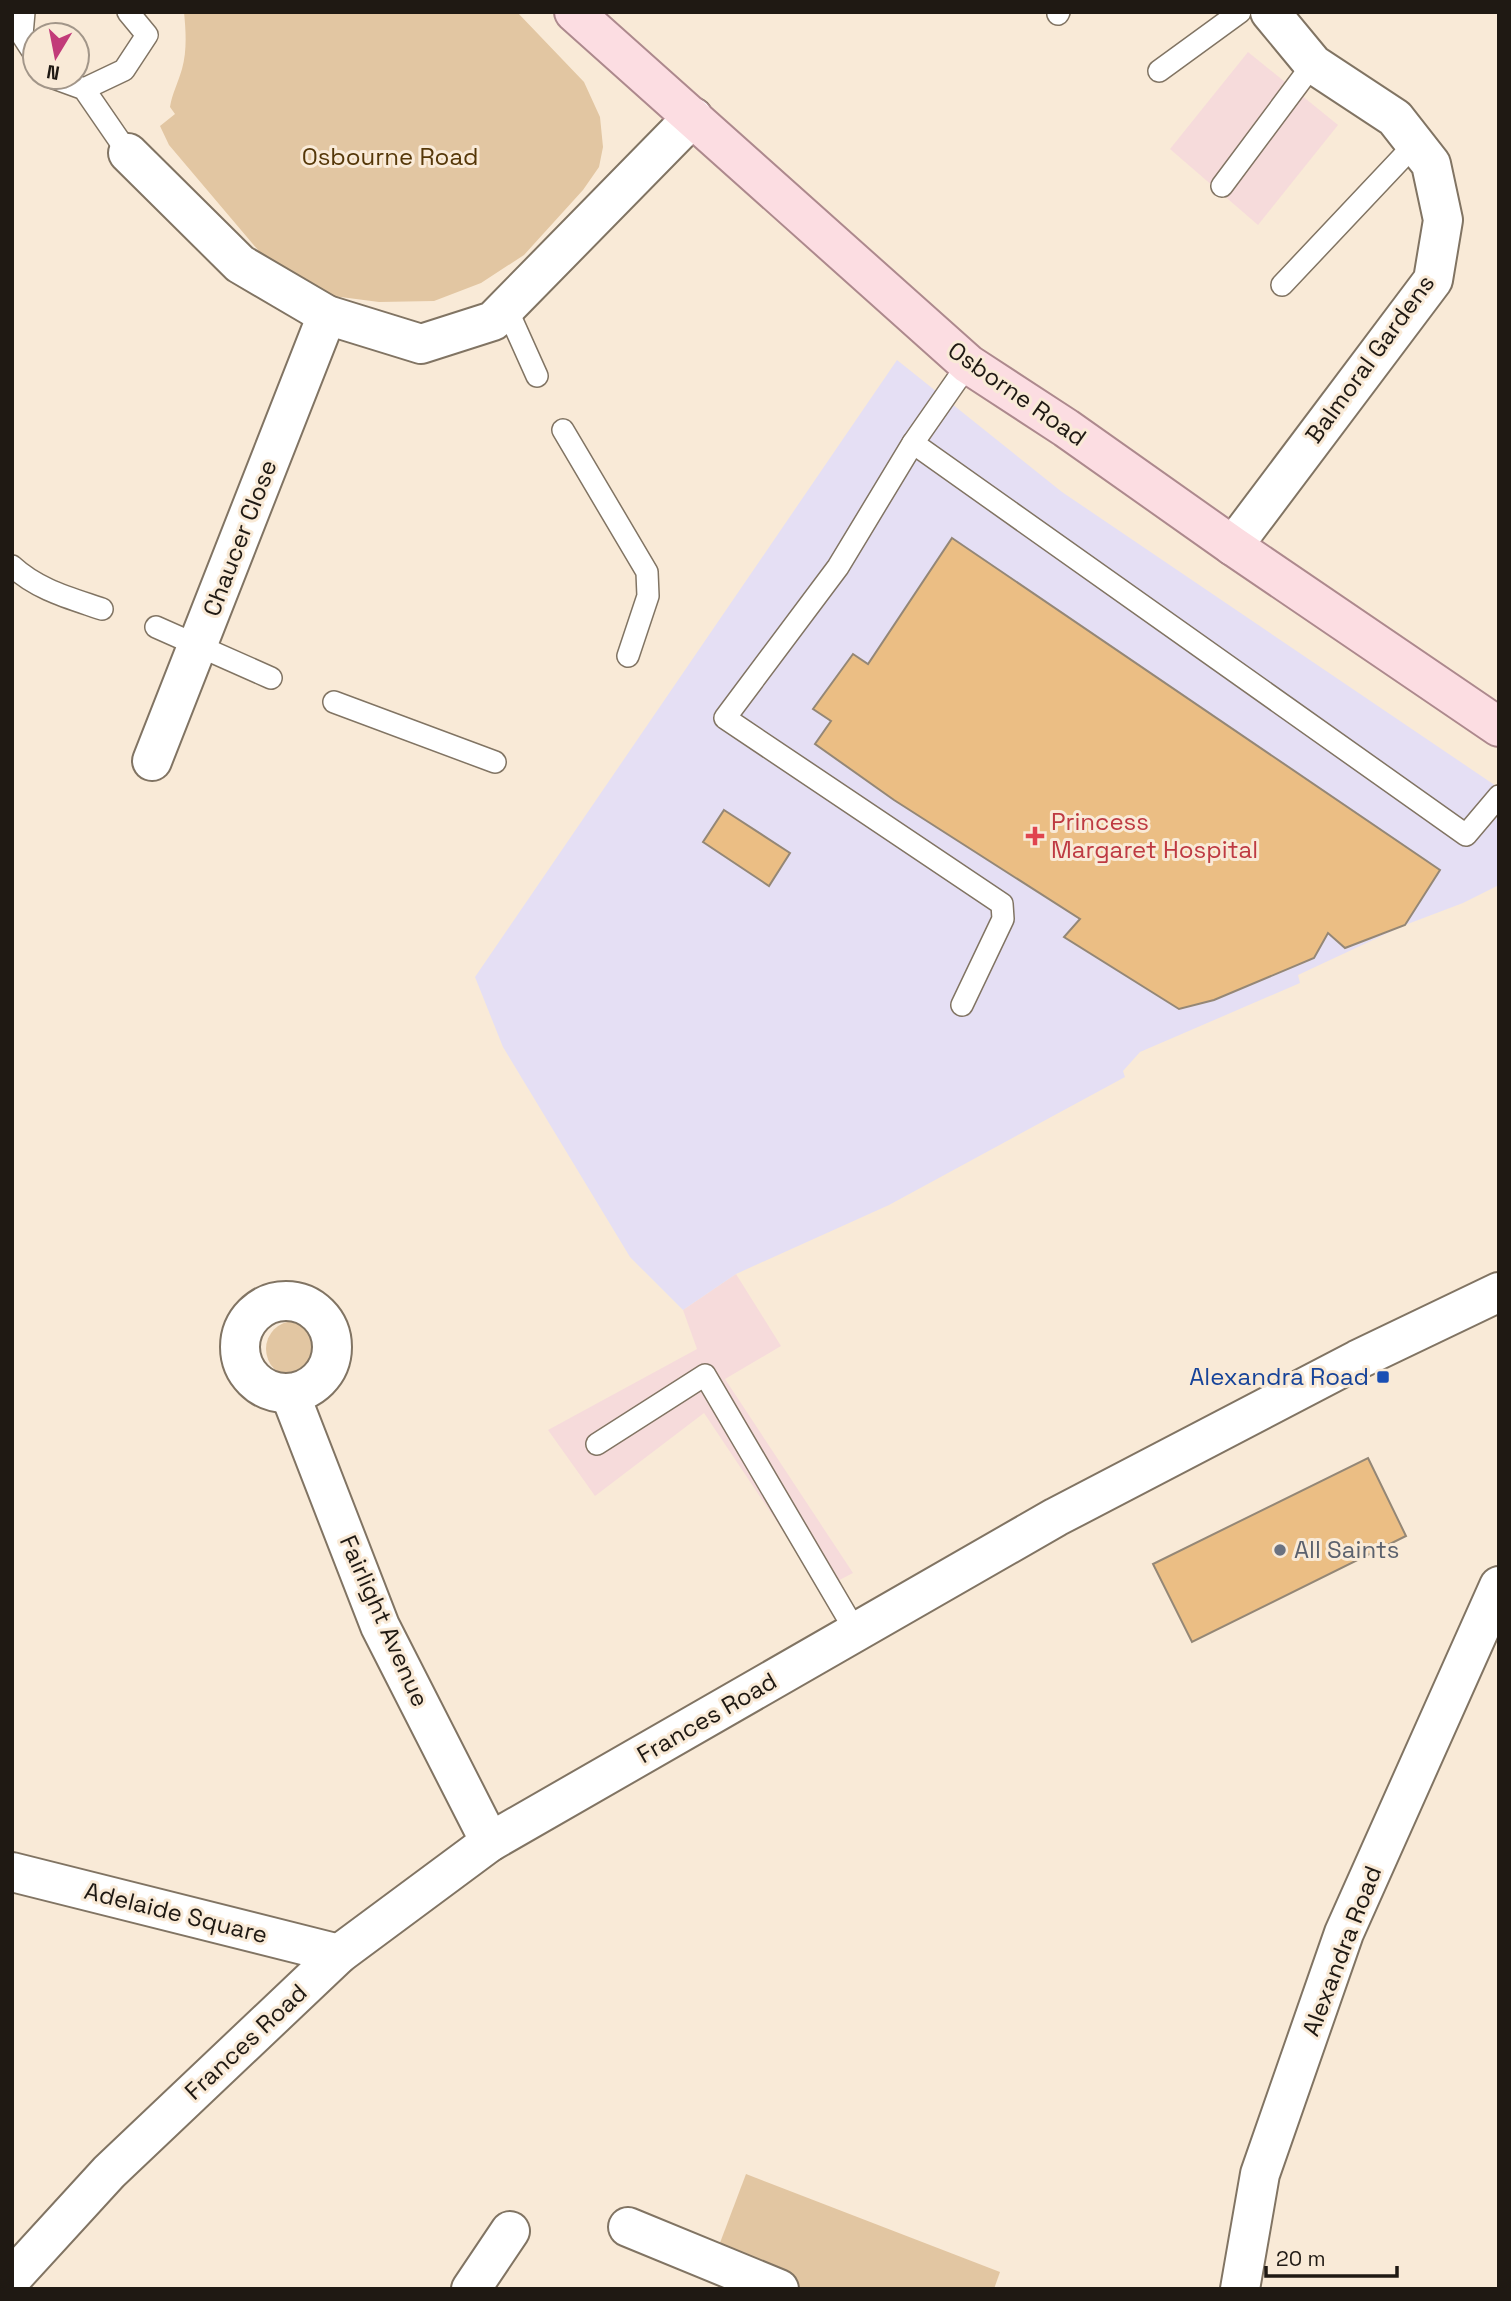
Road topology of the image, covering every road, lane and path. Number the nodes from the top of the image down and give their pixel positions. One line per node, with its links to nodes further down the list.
1 (128, 12): 7 (lane)
2 (574, 12): 9 (main road, Osborne Road)
3 (1240, 12): 6 (lane)
4 (1270, 12): 5 (street, Balmoral Gardens)
5 (1313, 64): 10 (street, Balmoral Gardens); 12 (lane)
6 (1159, 71)
7 (91, 86)
8 (86, 91): 11 (lane)
9 (693, 117): 14 (street); 16 (main road, Osborne Road)
10 (1416, 144): 13 (lane); 20 (street, Balmoral Gardens)
11 (128, 153): 15 (street)
12 (1222, 186)
13 (1282, 285)
14 (506, 307): 15 (street); 17 (lane)
15 (327, 315): 24 (street, Chaucer Close)
16 (968, 364): 19 (lane); 20 (main road, Osborne Road)
17 (537, 376)
18 (563, 430): 25 (lane)
19 (913, 443): 31 (lane); 32 (lane)
20 (1233, 546): 28 (main road, Osborne Road)
21 (12, 566): 22 (lane)
22 (102, 609)
23 (156, 627): 24 (lane)
24 (198, 645): 26 (lane); 29 (street, Chaucer Close)
25 (628, 656)
26 (271, 678)
27 (334, 702): 30 (lane)
28 (1499, 727)
29 (152, 761)
30 (495, 762)
31 (1499, 796)
32 (962, 1005)
33 (1499, 1292): 37 (street, Frances Road)
34 (290, 1394): 38 (street, Fairlight Avenue)
35 (597, 1444): 37 (lane)
36 (1499, 1586): 46 (street, Alexandra Road)
37 (856, 1632): 38 (street, Frances Road)
38 (490, 1842): 40 (street, Frances Road)
39 (12, 1872): 40 (street, Adelaide Square)
40 (339, 1954): 43 (street, Frances Road)
41 (628, 2227): 45 (street)
42 (510, 2231): 44 (street)
43 (12, 2278)
44 (471, 2289)
45 (779, 2289)
46 (1240, 2289)

